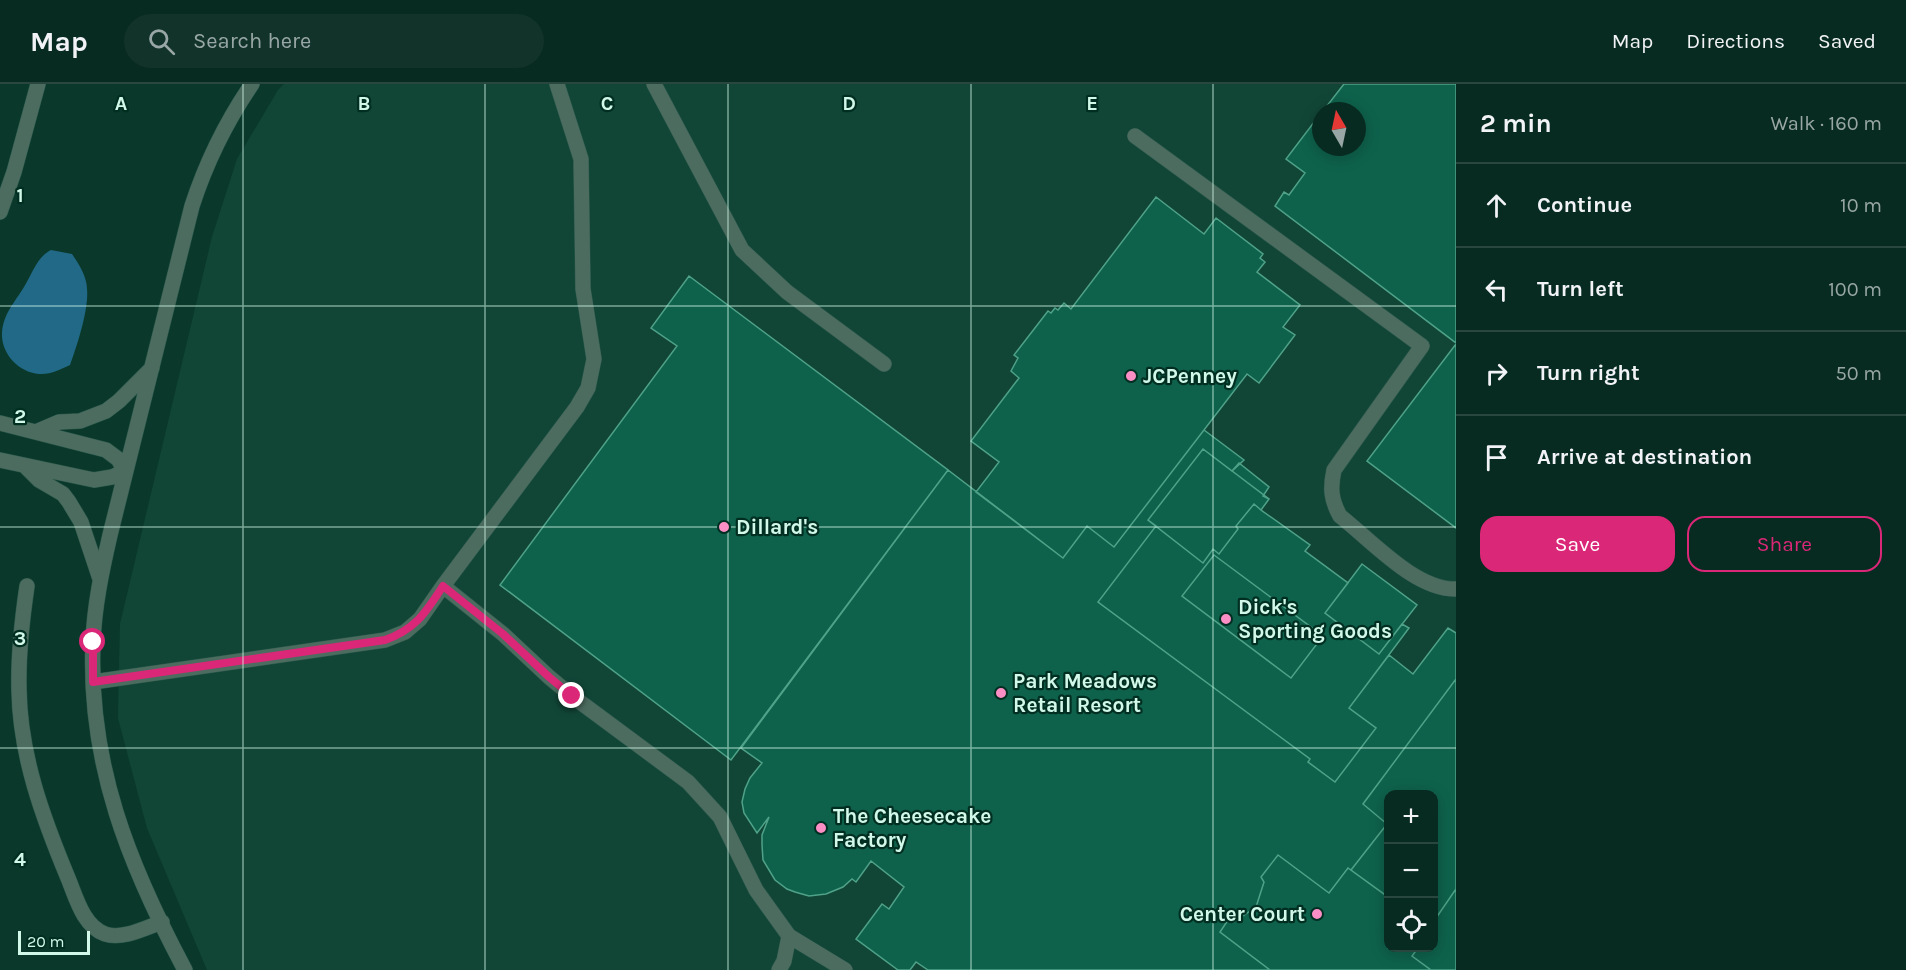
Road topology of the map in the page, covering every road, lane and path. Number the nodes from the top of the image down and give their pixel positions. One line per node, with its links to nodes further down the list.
1 (38, 84): 6 (street)
2 (252, 84): 8 (street)
3 (557, 84): 16 (street)
4 (654, 84): 7 (street)
5 (1135, 136): 17 (street)
6 (0, 212)
7 (885, 364)
8 (153, 367): 10 (street); 13 (street)
9 (0, 423): 10 (street)
10 (38, 431): 13 (street)
11 (0, 460): 12 (street)
12 (25, 466): 13 (street); 14 (street)
13 (125, 471): 14 (street)
14 (100, 580): 18 (street)
15 (27, 585): 19 (street)
16 (443, 586): 18 (street); 20 (street)
17 (1456, 589)
18 (93, 682): 19 (street)
19 (162, 922): 21 (street)
20 (789, 936): 22 (street); 23 (street)
21 (185, 970)
22 (779, 970)
23 (845, 970)

